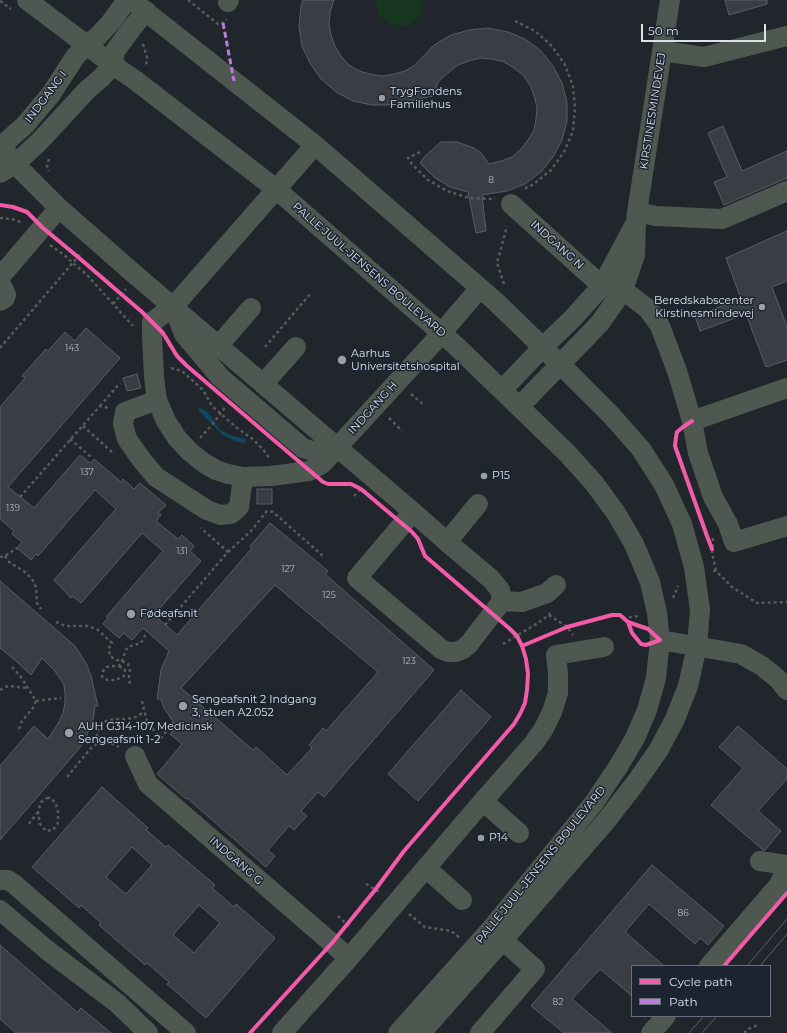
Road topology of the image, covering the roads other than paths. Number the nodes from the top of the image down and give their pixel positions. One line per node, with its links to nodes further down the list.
1 (27, 0): 6 (street, PALLE JUUL-JENSENS BOULEVARD)
2 (127, 0): 6 (street, INDGANG I)
3 (670, 0): 7 (street, KIRSTINESMINDEVEJ)
4 (145, 10): 8 (street); 9 (street, PALLE JUUL-JENSENS BOULEVARD)
5 (787, 36): 7 (street)
6 (87, 44): 8 (street, PALLE JUUL-JENSENS BOULEVARD); 10 (street, INDGANG I)
7 (662, 50): 16 (street, KIRSTINESMINDEVEJ)
8 (113, 65): 11 (street); 12 (street, PALLE JUUL-JENSENS BOULEVARD)
9 (315, 145): 12 (street); 20 (street, PALLE JUUL-JENSENS BOULEVARD)
10 (1, 147): 11 (street)
11 (8, 169): 15 (street)
12 (276, 189): 23 (street); 25 (street, PALLE JUUL-JENSENS BOULEVARD)
13 (787, 191): 16 (street)
14 (510, 197): 19 (street, INDGANG N)
15 (59, 208): 17 (street); 23 (street)
16 (637, 217): 19 (street, KIRSTINESMINDEVEJ); 21 (street, KIRSTINESMINDEVEJ)
17 (0, 277)
18 (0, 283): 22 (street)
19 (602, 286): 21 (street); 28 (street, KIRSTINESMINDEVEJ)
20 (480, 288): 25 (street, INDGANG H); 28 (street, PALLE JUUL-JENSENS BOULEVARD)
21 (623, 290): 29 (street, KIRSTINESMINDEVEJ); 35 (street)
22 (0, 301)
23 (174, 307): 26 (street); 33 (street, INDGANG H); 36 (street)
24 (251, 308): 26 (street)
25 (441, 333): 32 (street, PALLE JUUL-JENSENS BOULEVARD); 36 (street, INDGANG H)
26 (219, 345): 30 (street)
27 (296, 347): 30 (street)
28 (543, 347): 29 (street, PALLE JUUL-JENSENS BOULEVARD); 32 (street, KIRSTINESMINDEVEJ)
29 (561, 365): 34 (street, KIRSTINESMINDEVEJ); 45 (street, PALLE JUUL-JENSENS BOULEVARD)
30 (263, 384): 36 (street)
31 (787, 388): 35 (street)
32 (502, 390): 34 (street, PALLE JUUL-JENSENS BOULEVARD)
33 (158, 400): 37 (street, INDGANG H); 37 (street)
34 (519, 407): 44 (street, PALLE JUUL-JENSENS BOULEVARD)
35 (692, 421): 40 (street)
36 (333, 452): 37 (street, INDGANG H); 39 (street)
37 (243, 477)
38 (478, 504): 41 (street)
39 (413, 512): 41 (street); 43 (street)
40 (787, 526)
41 (447, 542): 43 (street)
42 (556, 585): 43 (street)
43 (502, 601)
44 (660, 640): 45 (street); 58 (street, PALLE JUUL-JENSENS BOULEVARD)
45 (697, 646): 47 (street); 58 (street, PALLE JUUL-JENSENS BOULEVARD)
46 (604, 647): 49 (street)
47 (787, 690)
48 (135, 756): 59 (street, INDGANG G)
49 (483, 800): 50 (street); 53 (street)
50 (519, 833)
51 (760, 861): 52 (street)
52 (787, 865)
53 (426, 868): 56 (street); 59 (street)
54 (787, 870): 60 (street)
55 (0, 880): 63 (street)
56 (462, 900)
57 (0, 910): 62 (street)
58 (497, 934): 65 (street, PALLE JUUL-JENSENS BOULEVARD); 66 (street, PALLE JUUL-JENSENS BOULEVARD); 67 (street)
59 (349, 958): 64 (street)
60 (710, 965)
61 (665, 1017): 68 (street)
62 (148, 1033)
63 (186, 1033)
64 (282, 1033)
65 (398, 1033)
66 (422, 1033)
67 (480, 1033)
68 (651, 1033)

